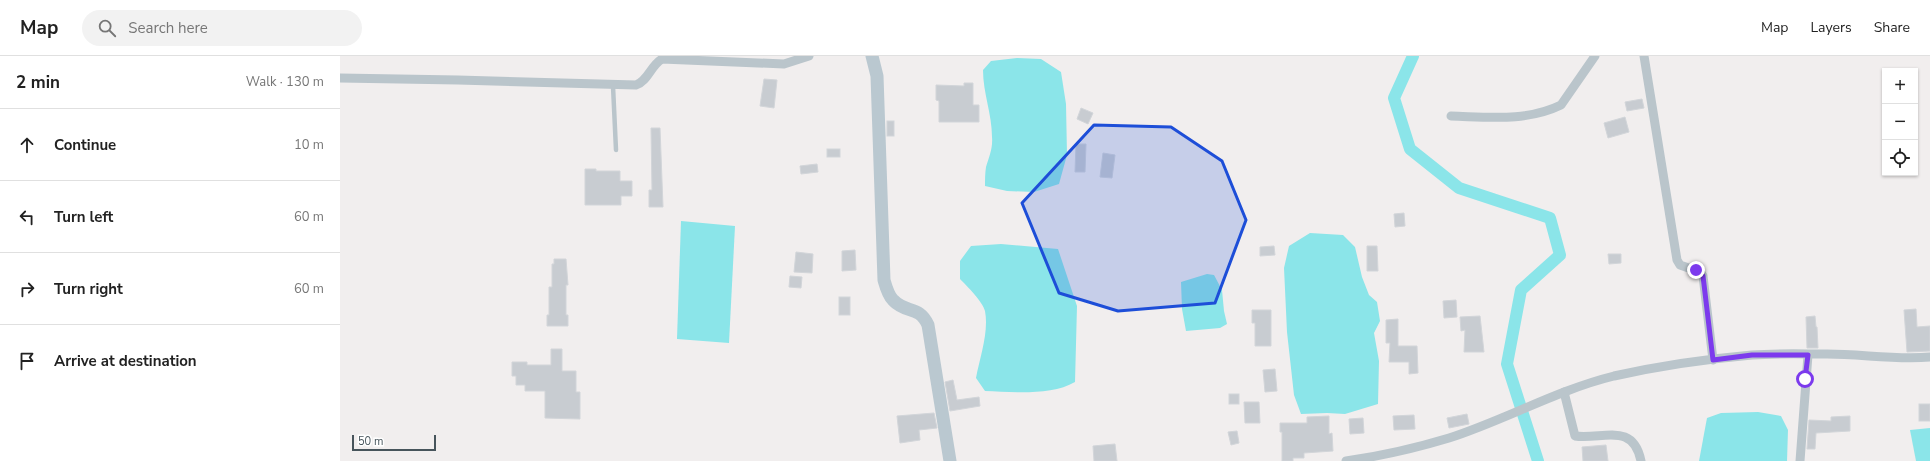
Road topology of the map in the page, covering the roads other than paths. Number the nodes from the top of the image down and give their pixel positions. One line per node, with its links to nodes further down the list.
1 (809, 56): 6 (street)
2 (872, 56): 13 (street)
3 (1595, 56): 7 (street)
4 (1644, 56): 11 (street)
5 (340, 78): 6 (street)
6 (613, 86): 8 (lane)
7 (1451, 116)
8 (616, 150)
9 (1808, 355): 10 (street); 11 (street); 16 (street)
10 (1930, 357)
11 (1713, 360): 12 (street)
12 (1564, 392): 14 (street); 15 (street)
13 (950, 461)
14 (1346, 461)
15 (1641, 461)
16 (1800, 461)

